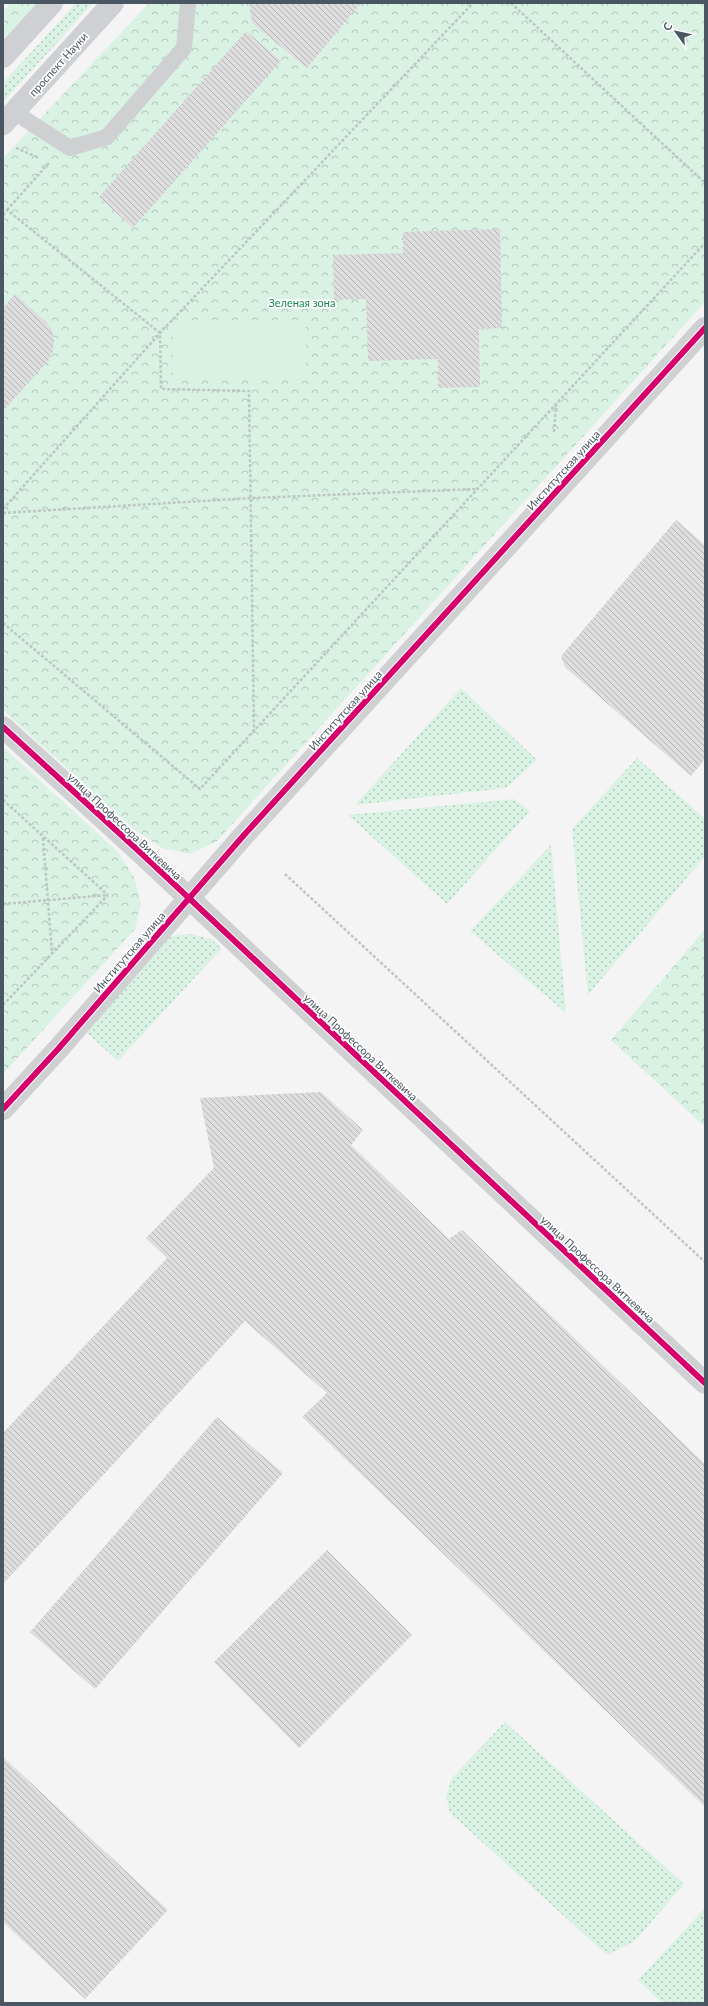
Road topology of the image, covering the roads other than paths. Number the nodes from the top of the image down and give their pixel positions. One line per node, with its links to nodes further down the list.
1 (52, 3): 4 (main road)
2 (113, 3): 5 (main road, проспект Науки)
3 (188, 3): 5 (lane)
4 (3, 57)
5 (9, 118)
6 (705, 328): 8 (street, Институтская улица)
7 (3, 728): 8 (street, улица Профессора Виткевича)
8 (188, 898): 9 (street, Институтская улица); 10 (street, улица Профессора Виткевича)
9 (3, 1109)
10 (705, 1383)

